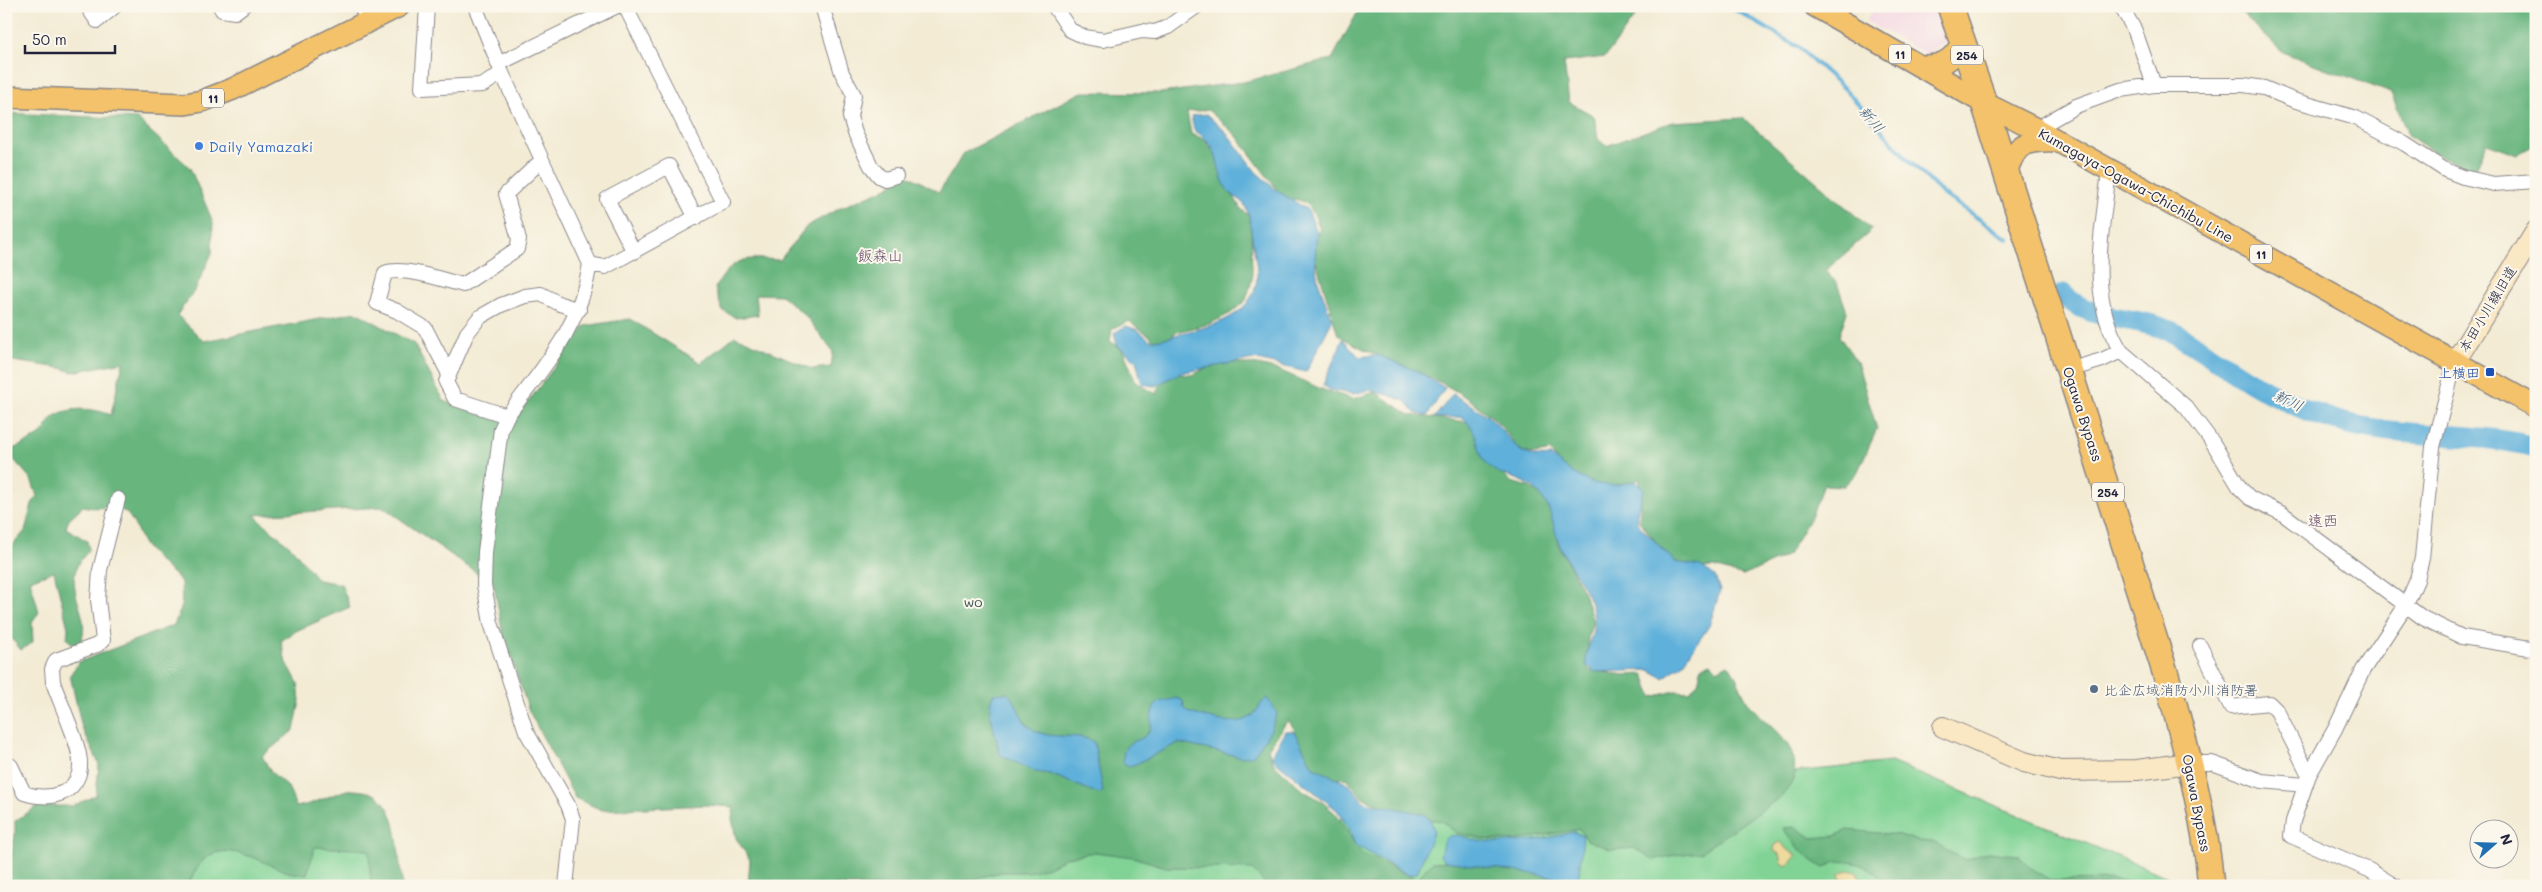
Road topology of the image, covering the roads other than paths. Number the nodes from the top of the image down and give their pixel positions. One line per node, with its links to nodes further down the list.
1 (87, 6): 2 (street)
2 (116, 6)
3 (220, 6): 4 (street)
4 (243, 6)
5 (399, 6): 16 (main road, 11)
6 (427, 6): 19 (street)
7 (475, 6): 19 (street)
8 (617, 6): 19 (street)
9 (625, 6): 30 (street)
10 (822, 6): 28 (street)
11 (1054, 6): 12 (street)
12 (1197, 6)
13 (1815, 6): 18 (main road, Kumagaya-Ogawa-Chichibu Line / 11)
14 (1950, 6): 17 (highway, Ogawa Bypass / 254)
15 (2121, 6): 20 (street)
16 (365, 13): 21 (main road, 11)
17 (1963, 42): 18 (main road); 22 (highway, Ogawa Bypass / 254)
18 (1920, 66): 22 (main road, Kumagaya-Ogawa-Chichibu Line / 11)
19 (500, 69): 25 (street)
20 (2154, 85): 23 (street); 29 (street)
21 (6, 97)
22 (1984, 104): 23 (main road, Kumagaya-Ogawa-Chichibu Line / 11); 27 (highway, Ogawa Bypass / 254)
23 (2036, 129): 24 (main road, Kumagaya-Ogawa-Chichibu Line / 11)
24 (2057, 141): 26 (main road, Kumagaya-Ogawa-Chichibu Line / 11); 27 (main road)
25 (542, 160): 33 (street); 38 (street)
26 (2109, 170): 35 (street); 36 (main road, Kumagaya-Ogawa-Chichibu Line / 11)
27 (2006, 172): 37 (highway, Ogawa Bypass / 254)
28 (896, 176)
29 (2536, 181)
30 (696, 218): 32 (street); 32 (street)
31 (2533, 238): 36 (street, 本田小川線旧道)
32 (634, 252): 33 (street)
33 (590, 264): 34 (street)
34 (579, 310): 38 (street); 40 (street)
35 (2121, 351): 37 (street); 42 (street)
36 (2455, 362): 39 (main road, Kumagaya-Ogawa-Chichibu Line / 11); 42 (street)
37 (2069, 370): 47 (highway, Ogawa Bypass / 254)
38 (449, 374): 40 (street)
39 (2536, 407)
40 (507, 416): 49 (street)
41 (118, 499): 46 (street)
42 (2406, 605): 44 (street); 48 (street)
43 (2200, 646): 48 (street)
44 (2536, 649)
45 (1943, 727): 47 (street)
46 (6, 762)
47 (2190, 763): 48 (street); 50 (highway, Ogawa Bypass / 254)
48 (2307, 780): 51 (street)
49 (566, 886)
50 (2211, 886)
51 (2395, 886)

